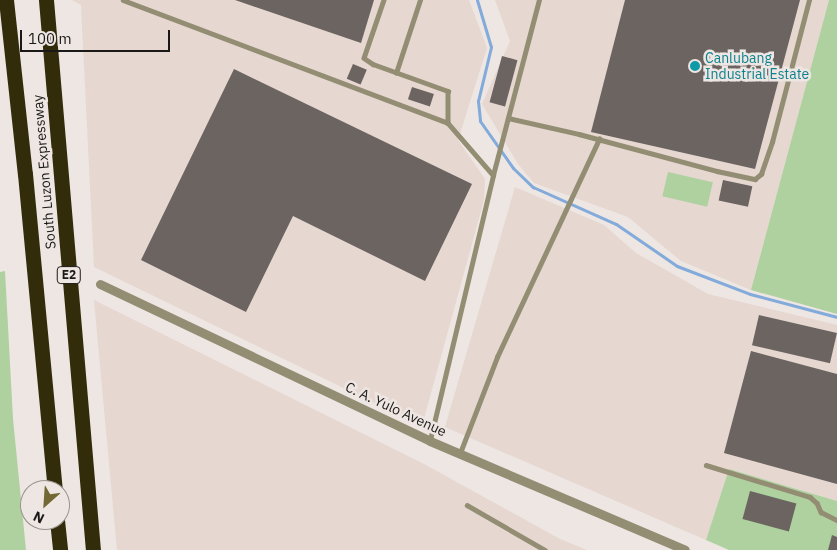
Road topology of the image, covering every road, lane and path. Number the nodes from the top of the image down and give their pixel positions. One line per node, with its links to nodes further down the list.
1 (6, 0): 17 (highway, South Luzon Expressway)
2 (46, 0): 23 (highway, South Luzon Expressway / E2)
3 (123, 0): 10 (lane)
4 (384, 0): 8 (lane)
5 (420, 0): 8 (lane)
6 (538, 0): 9 (lane)
7 (809, 0): 11 (lane)
8 (396, 73): 10 (lane)
9 (508, 118): 11 (lane); 12 (lane)
10 (448, 123): 12 (lane)
11 (600, 139): 15 (lane)
12 (493, 175): 14 (lane)
13 (100, 284): 14 (street, C. A. Yulo Avenue)
14 (430, 441): 15 (street, C. A. Yulo Avenue)
15 (460, 454): 25 (street, C. A. Yulo Avenue)
16 (706, 465): 19 (lane)
17 (54, 480)
18 (467, 505): 21 (lane)
19 (837, 520)
20 (58, 530): 22 (highway)
21 (536, 548): 24 (lane)
22 (60, 550)
23 (93, 550)
24 (545, 550)
25 (685, 550)

